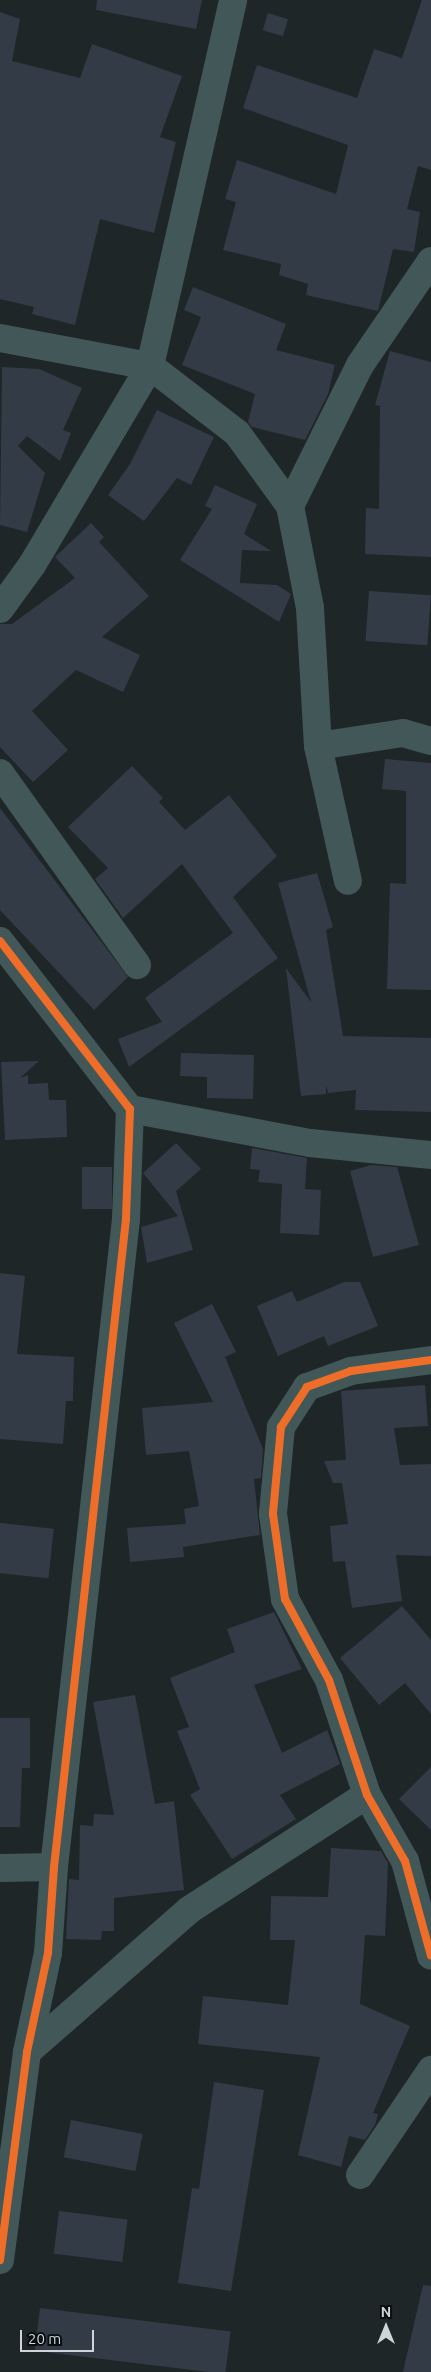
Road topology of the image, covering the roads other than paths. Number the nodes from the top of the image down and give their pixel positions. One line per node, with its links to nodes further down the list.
1 (233, 0): 4 (street)
2 (431, 261): 5 (street)
3 (0, 338): 4 (street)
4 (150, 366): 5 (street); 6 (street)
5 (290, 506): 8 (street)
6 (0, 609)
7 (431, 741): 8 (street)
8 (318, 746): 10 (street)
9 (0, 773): 12 (street)
10 (348, 881)
11 (0, 941): 13 (street)
12 (138, 965)
13 (130, 1109): 14 (street); 17 (street)
14 (431, 1155)
15 (431, 1360): 16 (street)
16 (367, 1795): 19 (street); 20 (street)
17 (54, 1867): 18 (street); 20 (street)
18 (0, 1868)
19 (431, 1956)
20 (27, 2052): 23 (street)
21 (431, 2070): 22 (street)
22 (360, 2175)
23 (0, 2260)

